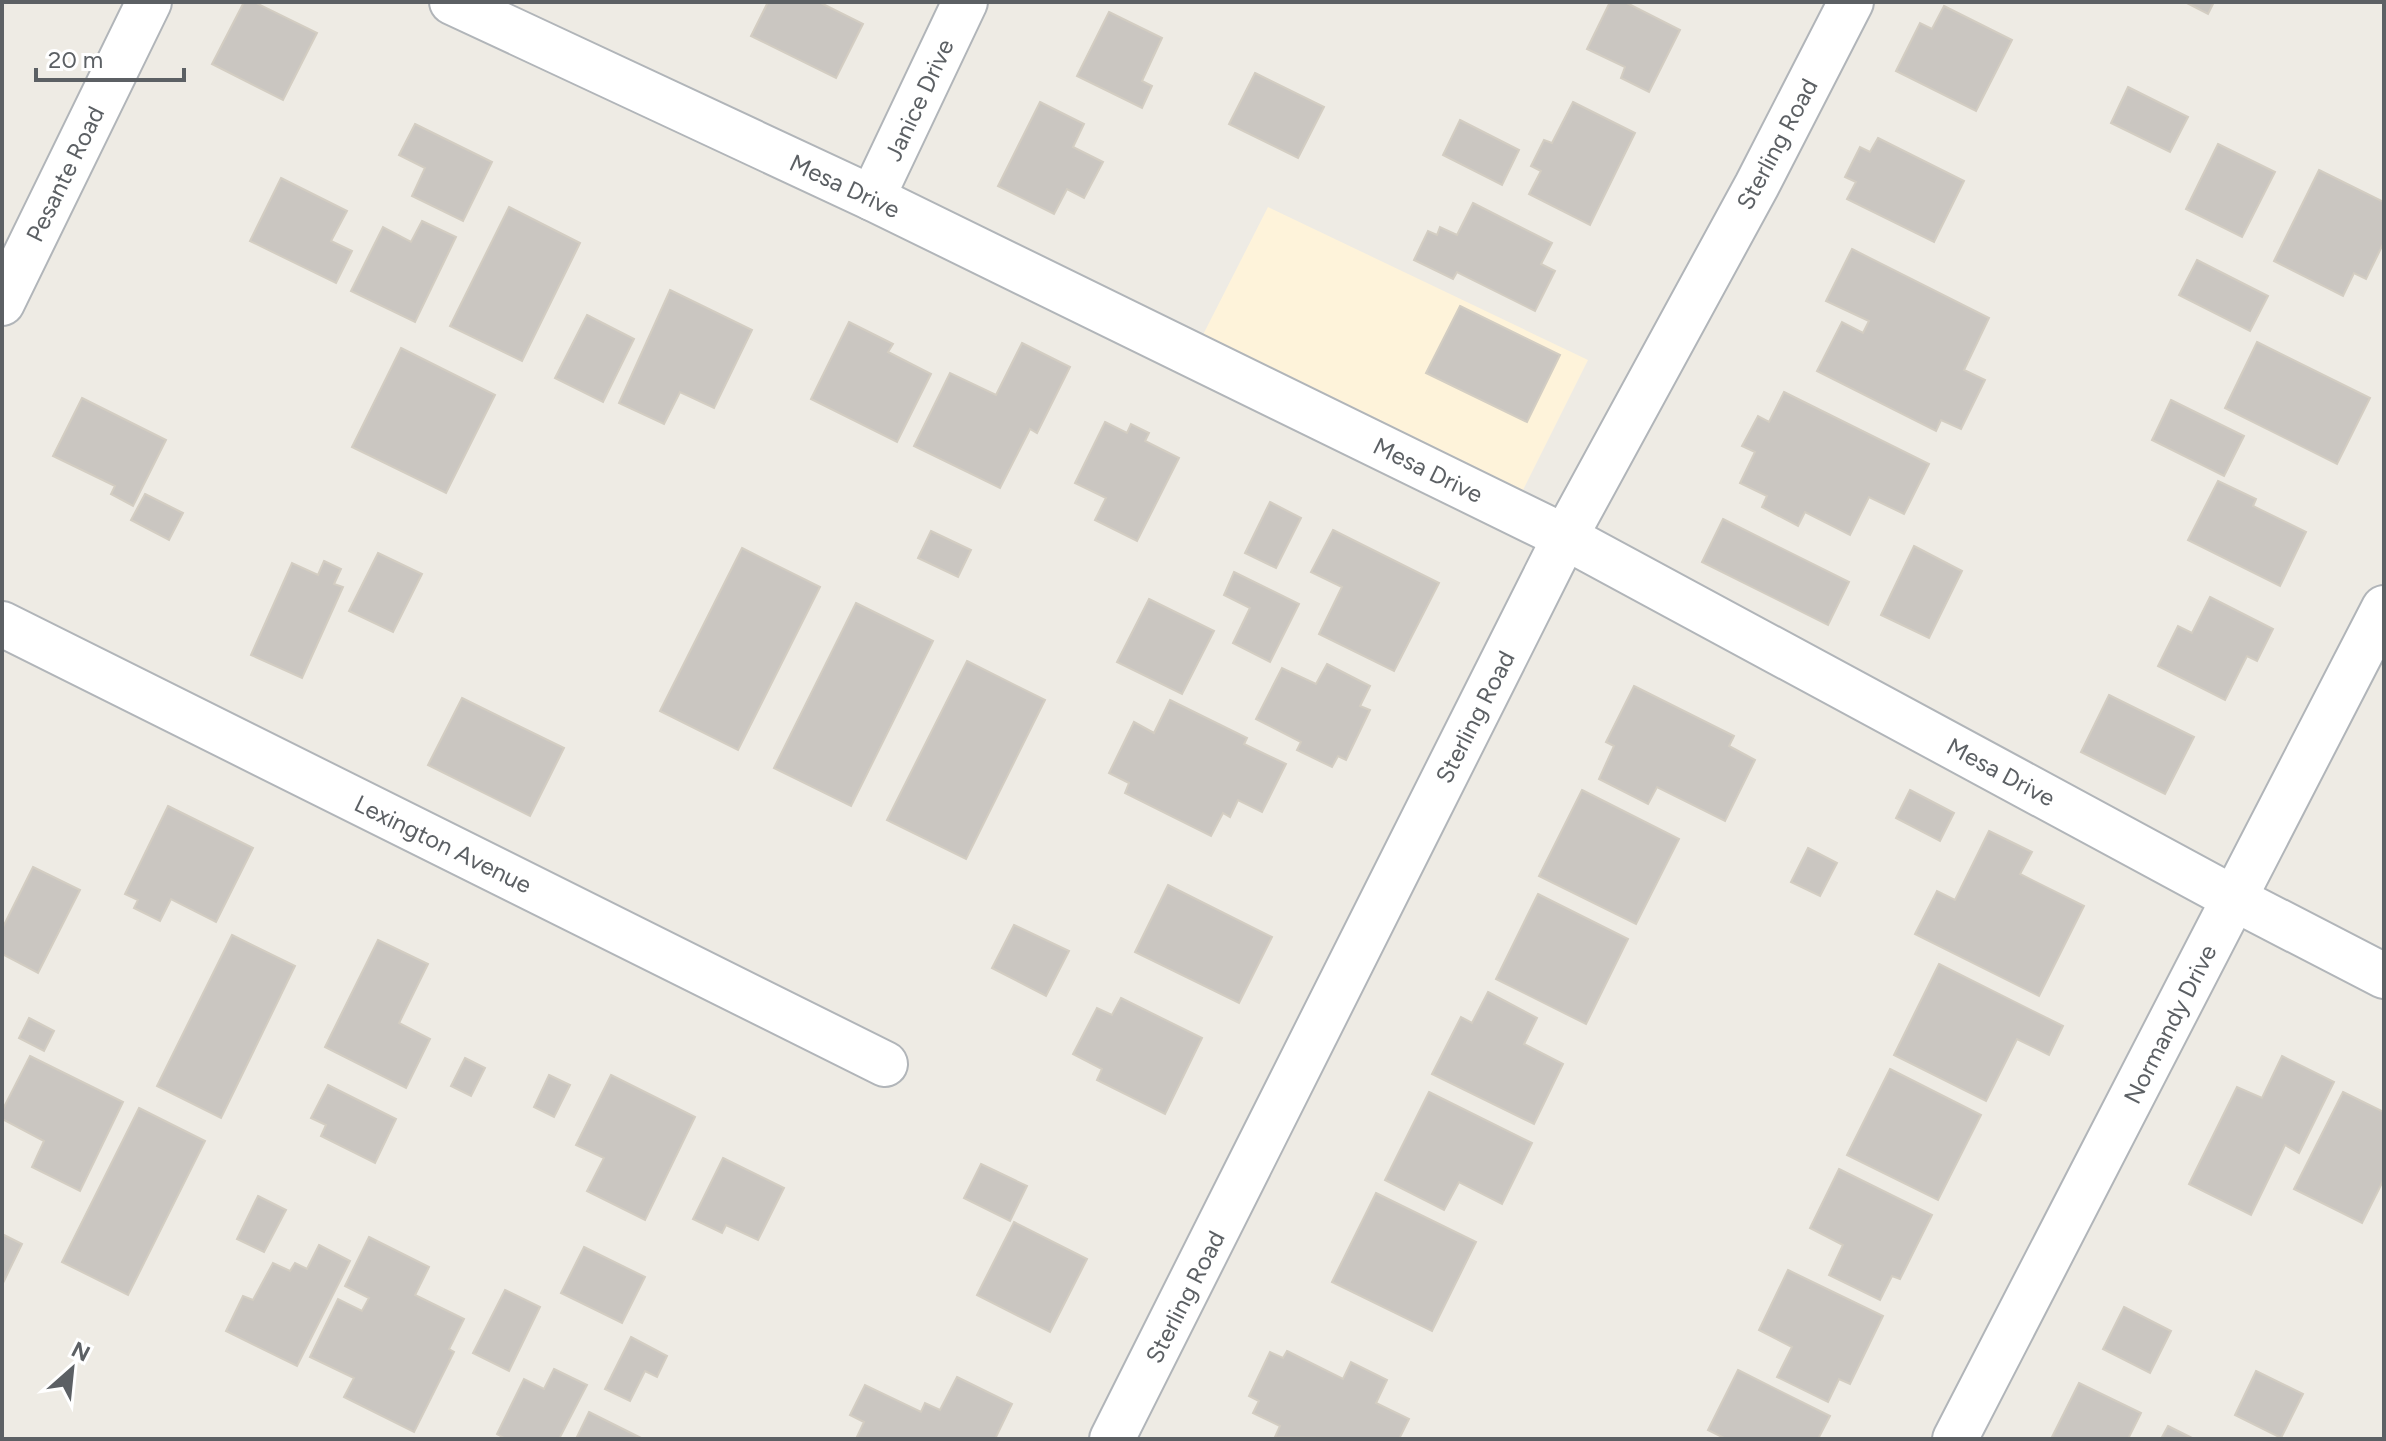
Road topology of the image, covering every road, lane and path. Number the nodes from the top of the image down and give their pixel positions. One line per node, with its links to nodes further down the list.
1 (149, 2): 6 (street, Pesante Road)
2 (452, 2): 5 (street, Mesa Drive)
3 (965, 2): 5 (street, Janice Drive)
4 (1851, 2): 7 (street, Sterling Road)
5 (872, 198): 7 (street, Mesa Drive)
6 (2, 303)
7 (1565, 537): 10 (street, Mesa Drive); 13 (street, Sterling Road)
8 (2384, 608): 10 (street, Normandy Drive)
9 (2, 624): 12 (street, Lexington Avenue)
10 (2235, 899): 11 (street, Mesa Drive); 14 (street, Normandy Drive)
11 (2384, 976)
12 (885, 1064)
13 (1112, 1439)
14 (1955, 1439)

